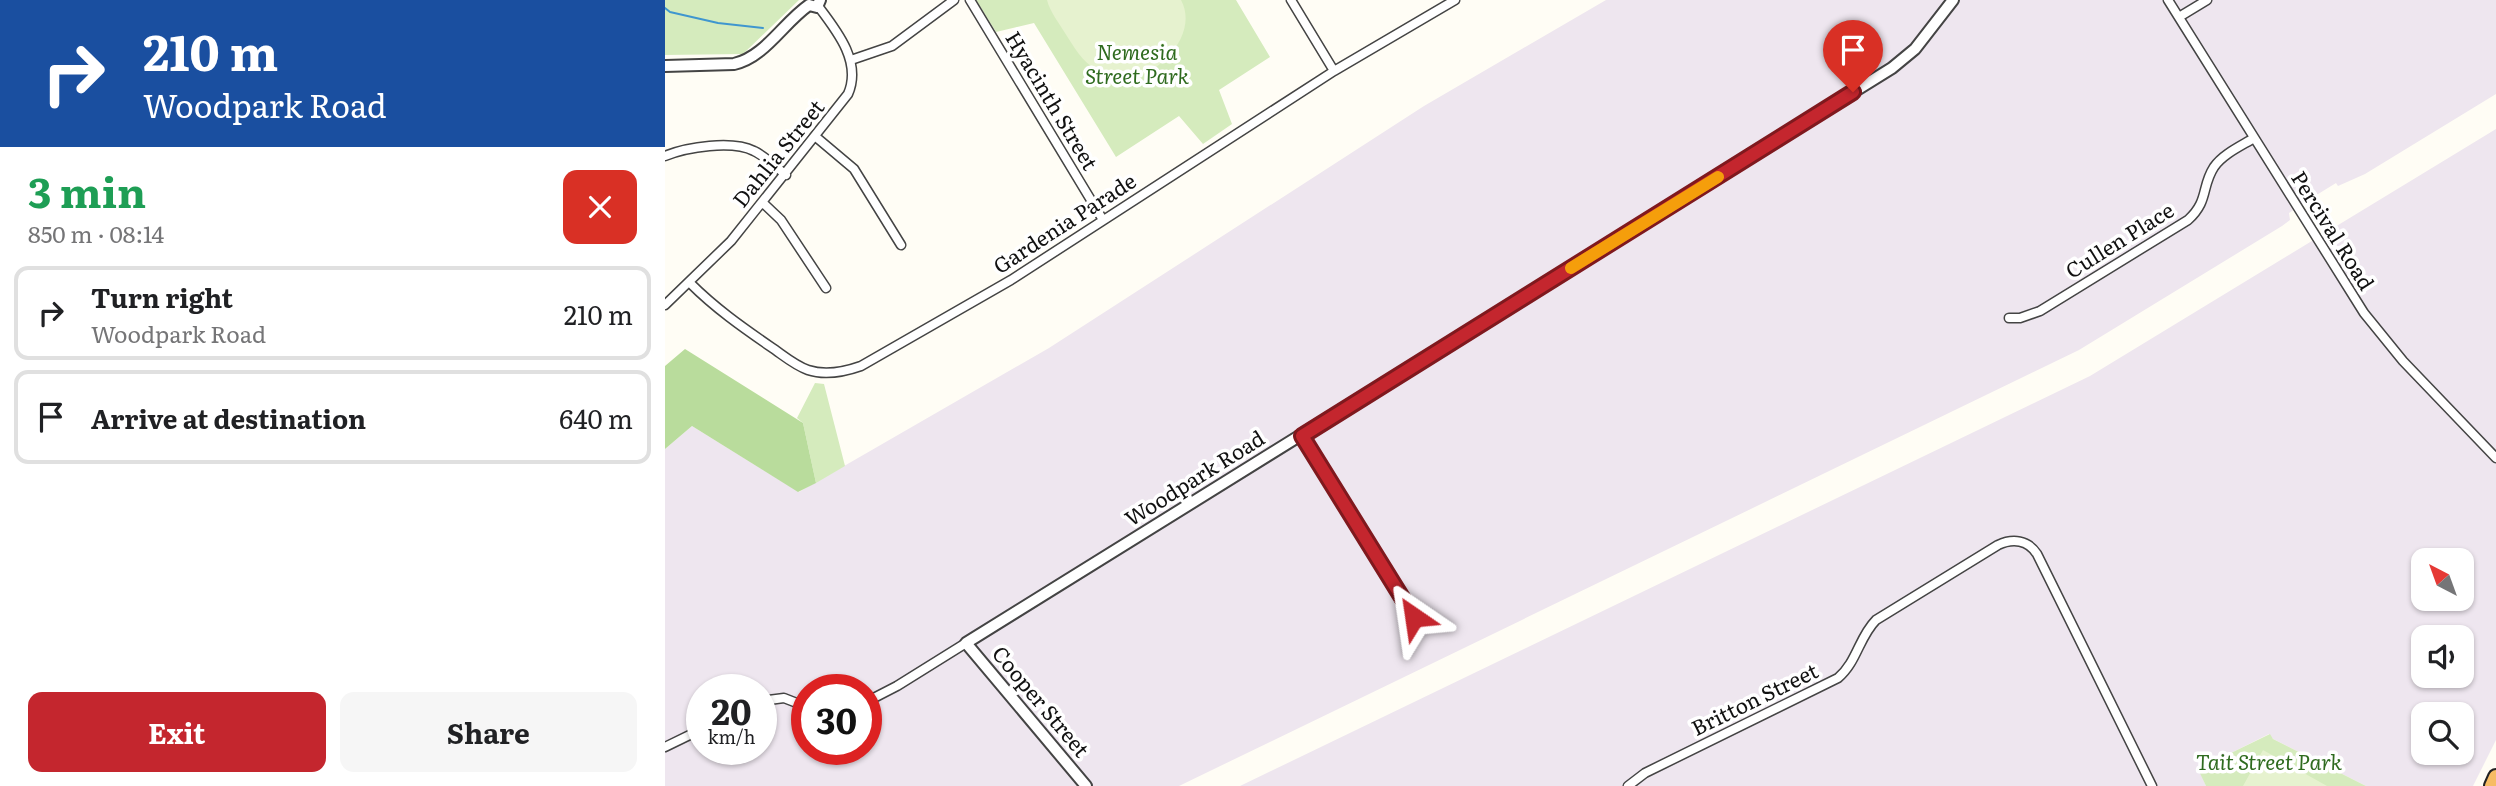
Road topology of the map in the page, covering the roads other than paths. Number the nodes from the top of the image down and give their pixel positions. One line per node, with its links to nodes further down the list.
1 (954, 0): 10 (street)
2 (970, 0): 18 (street, Hyacinth Street)
3 (1291, 0): 12 (street)
4 (1455, 0): 12 (street, Gardenia Parade)
5 (1953, 0): 24 (street, Woodpark Road)
6 (2168, 0): 9 (street, Percival Road)
7 (2207, 0): 9 (street)
8 (814, 3): 10 (street); 11 (street)
9 (2179, 18): 14 (street, Percival Road)
10 (851, 61): 13 (street, Dahlia Street)
11 (665, 66)
12 (1334, 71): 18 (street, Gardenia Parade)
13 (816, 137): 16 (street, Dahlia Street); 19 (street)
14 (2254, 138): 23 (street, Cullen Place); 25 (street, Percival Road)
15 (665, 156): 16 (street)
16 (786, 175): 17 (street, Dahlia Street)
17 (763, 203): 20 (street, Dahlia Street); 21 (street)
18 (1103, 220): 20 (street, Gardenia Parade)
19 (901, 245)
20 (690, 283): 22 (street, Dahlia Street)
21 (826, 288)
22 (665, 305)
23 (2009, 318)
24 (1302, 436): 26 (street); 27 (street, Woodpark Road)
25 (2496, 458)
26 (1414, 617)
27 (966, 643): 28 (street, Woodpark Road); 32 (street, Cooper Street)
28 (882, 694)
29 (686, 737): 30 (street)
30 (665, 747)
31 (2496, 777): 35 (highway)
32 (1086, 786)
33 (1628, 786): 34 (street, Britton Street)
34 (2152, 786)
35 (2492, 786)

